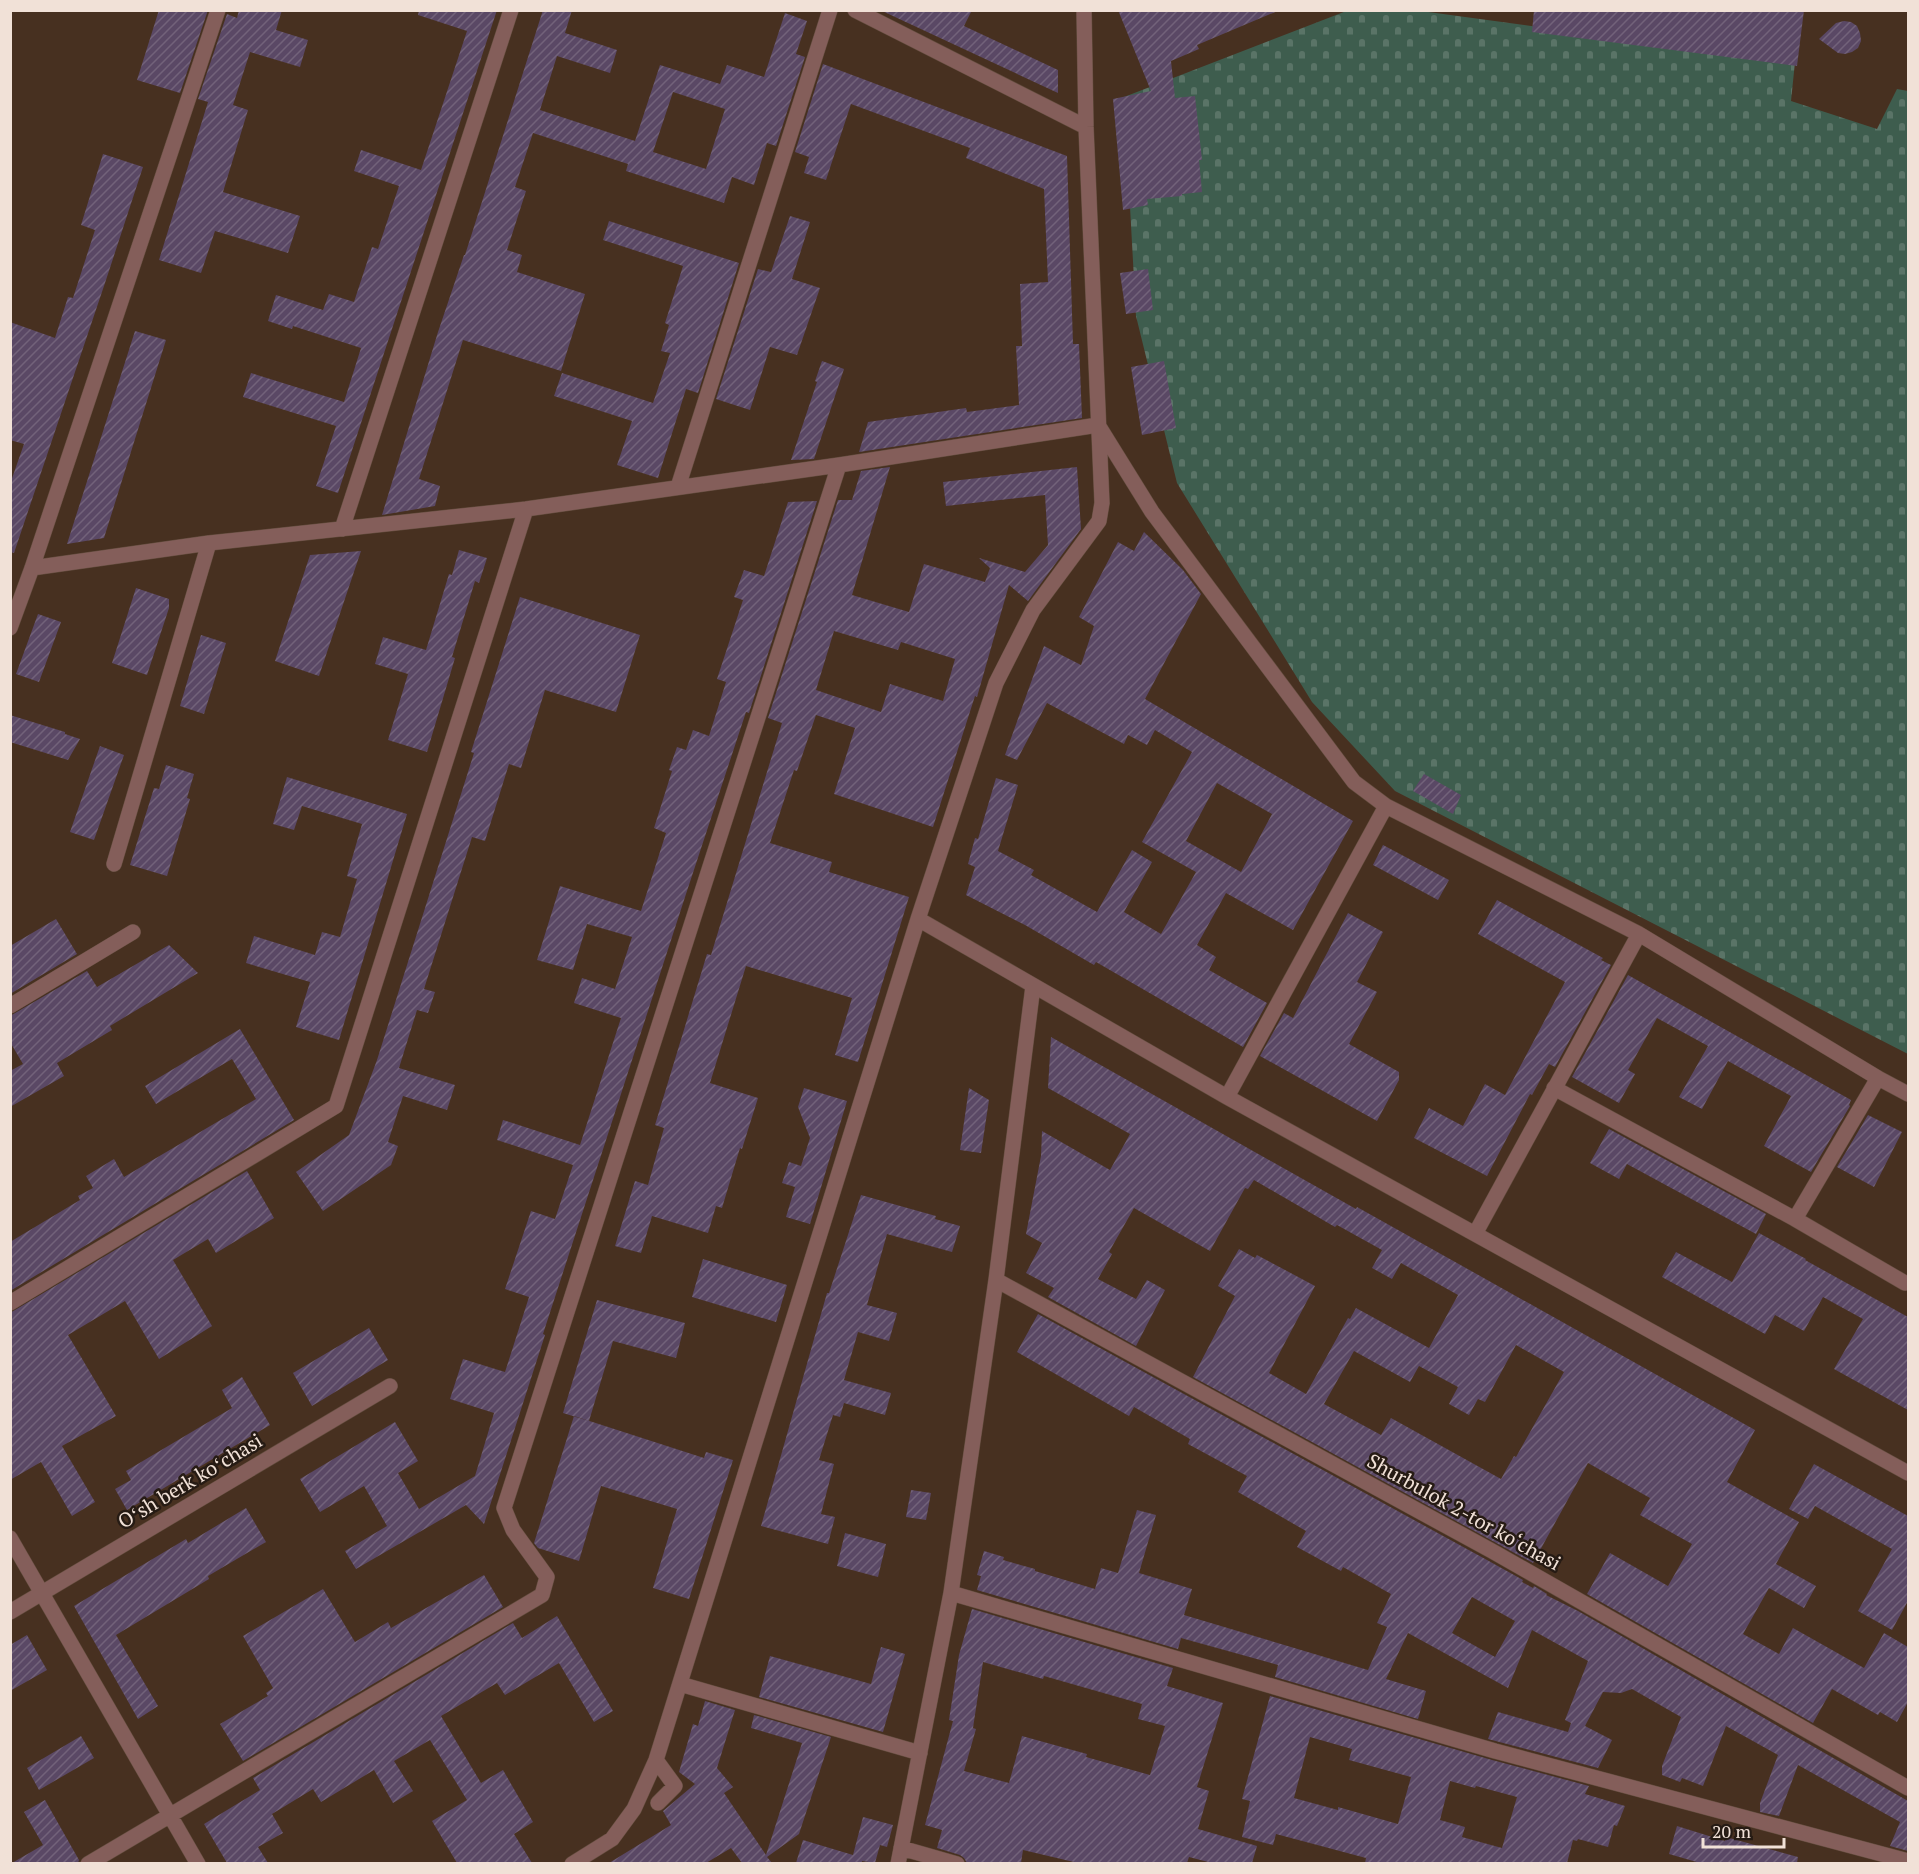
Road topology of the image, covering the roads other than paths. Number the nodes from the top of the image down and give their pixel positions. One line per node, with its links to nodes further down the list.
1 (218, 10): 13 (street)
2 (511, 10): 11 (street)
3 (830, 10): 9 (street)
4 (855, 10): 6 (street)
5 (1084, 10): 6 (street)
6 (1086, 127): 7 (street)
7 (1098, 425): 8 (street); 15 (street); 17 (street)
8 (839, 465): 9 (street); 42 (street)
9 (678, 487): 10 (street)
10 (526, 509): 11 (street); 30 (street)
11 (342, 529): 12 (street)
12 (209, 543): 13 (street); 16 (street)
13 (32, 568): 14 (street)
14 (10, 628)
15 (1386, 806): 19 (street); 25 (street)
16 (114, 864)
17 (918, 919): 20 (street); 37 (street)
18 (133, 932): 21 (street)
19 (1639, 934): 22 (street); 23 (street)
20 (1033, 986): 25 (street); 28 (street)
21 (10, 1006)
22 (1878, 1078): 24 (street); 26 (street)
23 (1554, 1088): 26 (street); 27 (street)
24 (1908, 1094)
25 (1227, 1097): 27 (street)
26 (1795, 1219): 29 (street)
27 (1475, 1234): 32 (street)
28 (996, 1280): 35 (street); 40 (street, Shurbulok 2-tor ko‘chasi)
29 (1905, 1283)
30 (10, 1304)
31 (390, 1386): 34 (street, Oʻsh berk koʻchasi)
32 (1908, 1473)
33 (10, 1538): 34 (street)
34 (43, 1593): 36 (street, Oʻsh berk koʻchasi); 42 (street)
35 (951, 1593): 38 (street); 44 (street)
36 (10, 1612)
37 (680, 1684): 38 (street); 39 (street)
38 (920, 1753): 43 (street)
39 (656, 1760): 41 (street); 47 (street)
40 (1908, 1788)
41 (658, 1803)
42 (169, 1814): 45 (street); 46 (street)
43 (900, 1856): 48 (street)
44 (1908, 1861)
45 (88, 1863)
46 (198, 1863)
47 (572, 1863)
48 (957, 1863)

